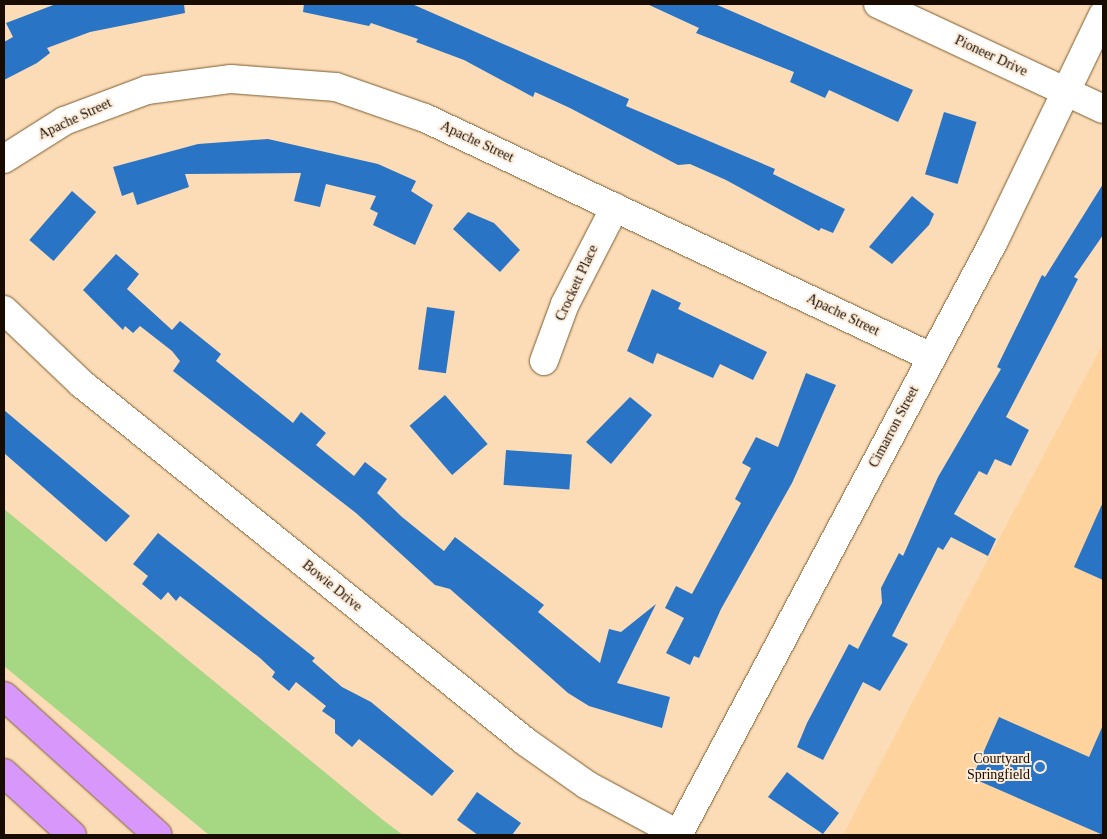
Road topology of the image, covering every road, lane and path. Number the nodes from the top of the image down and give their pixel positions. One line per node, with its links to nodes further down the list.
1 (878, 4): 3 (street, Pioneer Drive)
2 (1103, 15): 3 (street, Cimarron Street)
3 (1067, 92): 4 (street, Pioneer Drive); 8 (street, Cimarron Street)
4 (1103, 109)
5 (4, 159): 6 (street, Apache Street)
6 (614, 206): 8 (street, Apache Street); 9 (street, Crockett Place)
7 (4, 310): 14 (street, Bowie Drive)
8 (931, 357): 14 (street, Cimarron Street)
9 (544, 361)
10 (4, 696): 13 (highway)
11 (4, 773): 12 (highway)
12 (72, 835)
13 (158, 835)
14 (679, 835)

